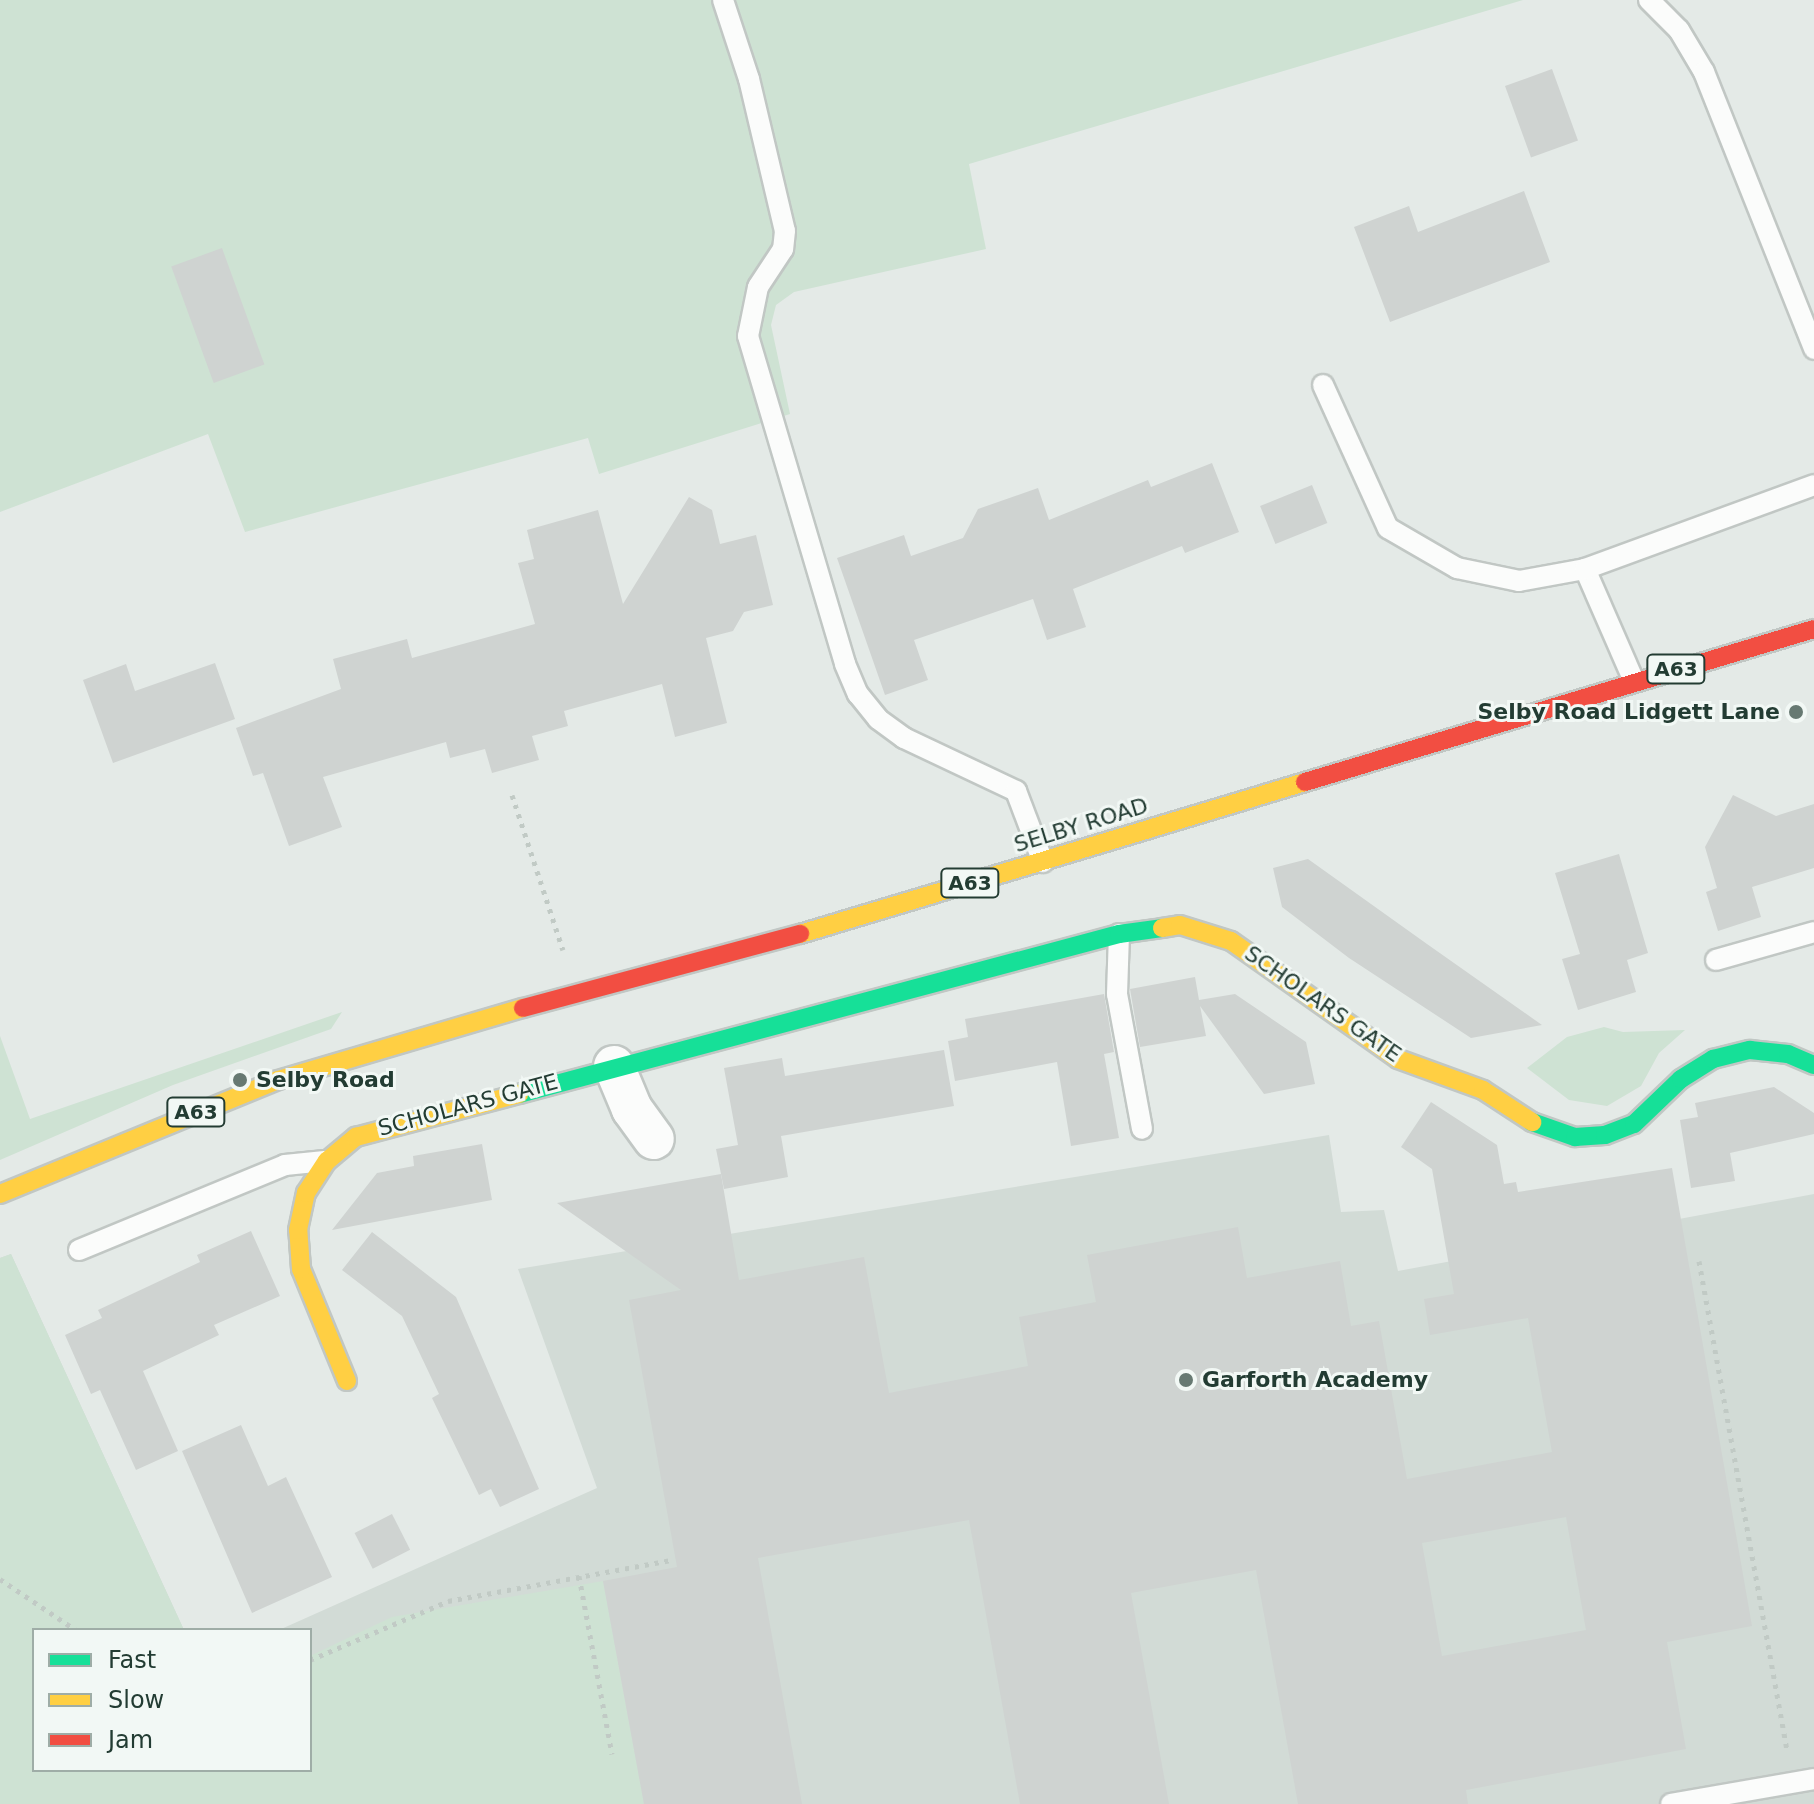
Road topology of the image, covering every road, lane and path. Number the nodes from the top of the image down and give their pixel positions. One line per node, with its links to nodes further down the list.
1 (723, 0): 10 (lane)
2 (1649, 0): 3 (lane)
3 (1814, 349)
4 (1323, 385): 6 (lane)
5 (1814, 485): 6 (lane)
6 (1585, 569): 8 (lane)
7 (1814, 629): 8 (main road, SELBY ROAD / A63)
8 (1634, 681): 10 (main road, SELBY ROAD / A63)
9 (512, 795): 14 (path)
10 (1043, 862): 14 (main road, SELBY ROAD / A63)
11 (1814, 932): 13 (lane)
12 (1119, 934): 15 (main road, SCHOLARS GATE); 16 (main road, SCHOLARS GATE); 17 (lane)
13 (1716, 960)
14 (578, 993): 20 (main road, SELBY ROAD / A63)
15 (1814, 1065)
16 (614, 1066): 18 (street); 19 (main road, SCHOLARS GATE)
17 (1142, 1129)
18 (654, 1139)
19 (327, 1161): 21 (lane); 23 (main road, SCHOLARS GATE)
20 (0, 1194)
21 (79, 1250)
22 (1699, 1261): 31 (path)
23 (347, 1381)
24 (671, 1560): 25 (path)
25 (579, 1576): 28 (path); 29 (path)
26 (0, 1579): 27 (path)
27 (73, 1628)
28 (312, 1659)
29 (612, 1754)
30 (1814, 1779): 31 (lane)
31 (1793, 1782): 32 (lane)
32 (1671, 1804)

